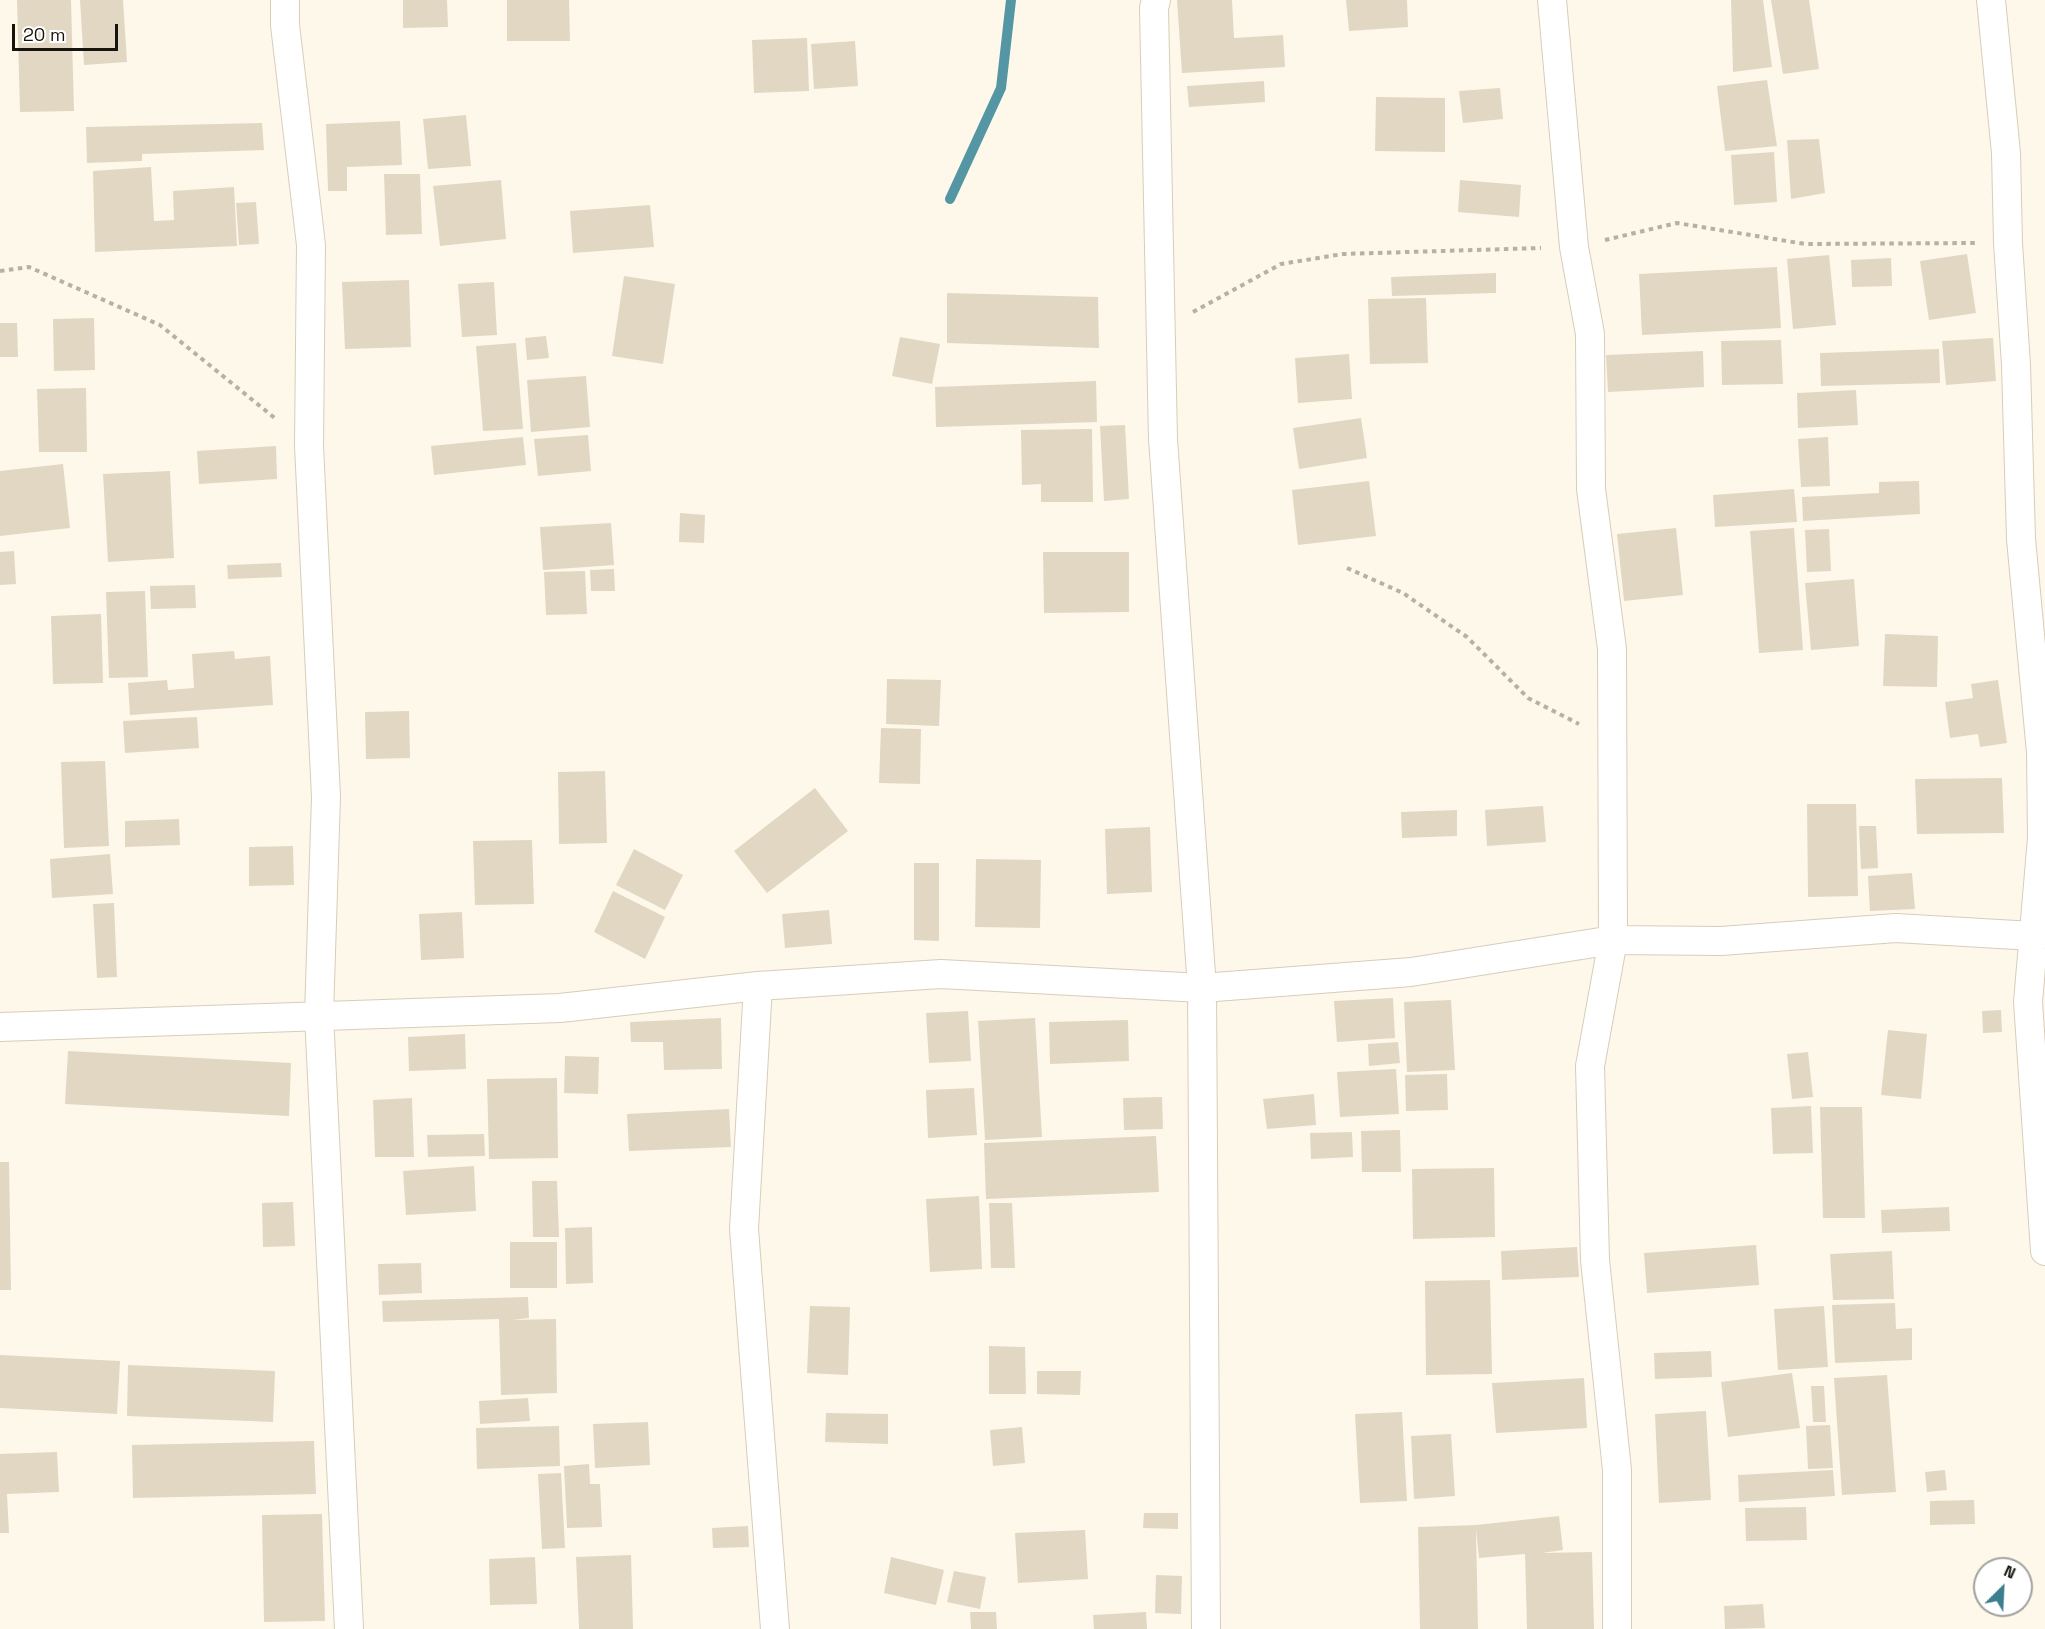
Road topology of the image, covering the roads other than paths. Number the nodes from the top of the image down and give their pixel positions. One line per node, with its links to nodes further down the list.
1 (285, 0): 9 (street)
2 (1156, 0): 8 (street)
3 (1552, 0): 6 (street)
4 (1992, 0): 5 (street)
5 (2039, 935): 6 (street); 11 (street)
6 (1612, 940): 8 (street); 15 (street)
7 (758, 986): 8 (street); 9 (street); 13 (street)
8 (1202, 988): 14 (street)
9 (319, 1016): 10 (street); 12 (street)
10 (0, 1027)
11 (2045, 1251)
12 (350, 1629)
13 (775, 1629)
14 (1206, 1629)
15 (1617, 1629)

